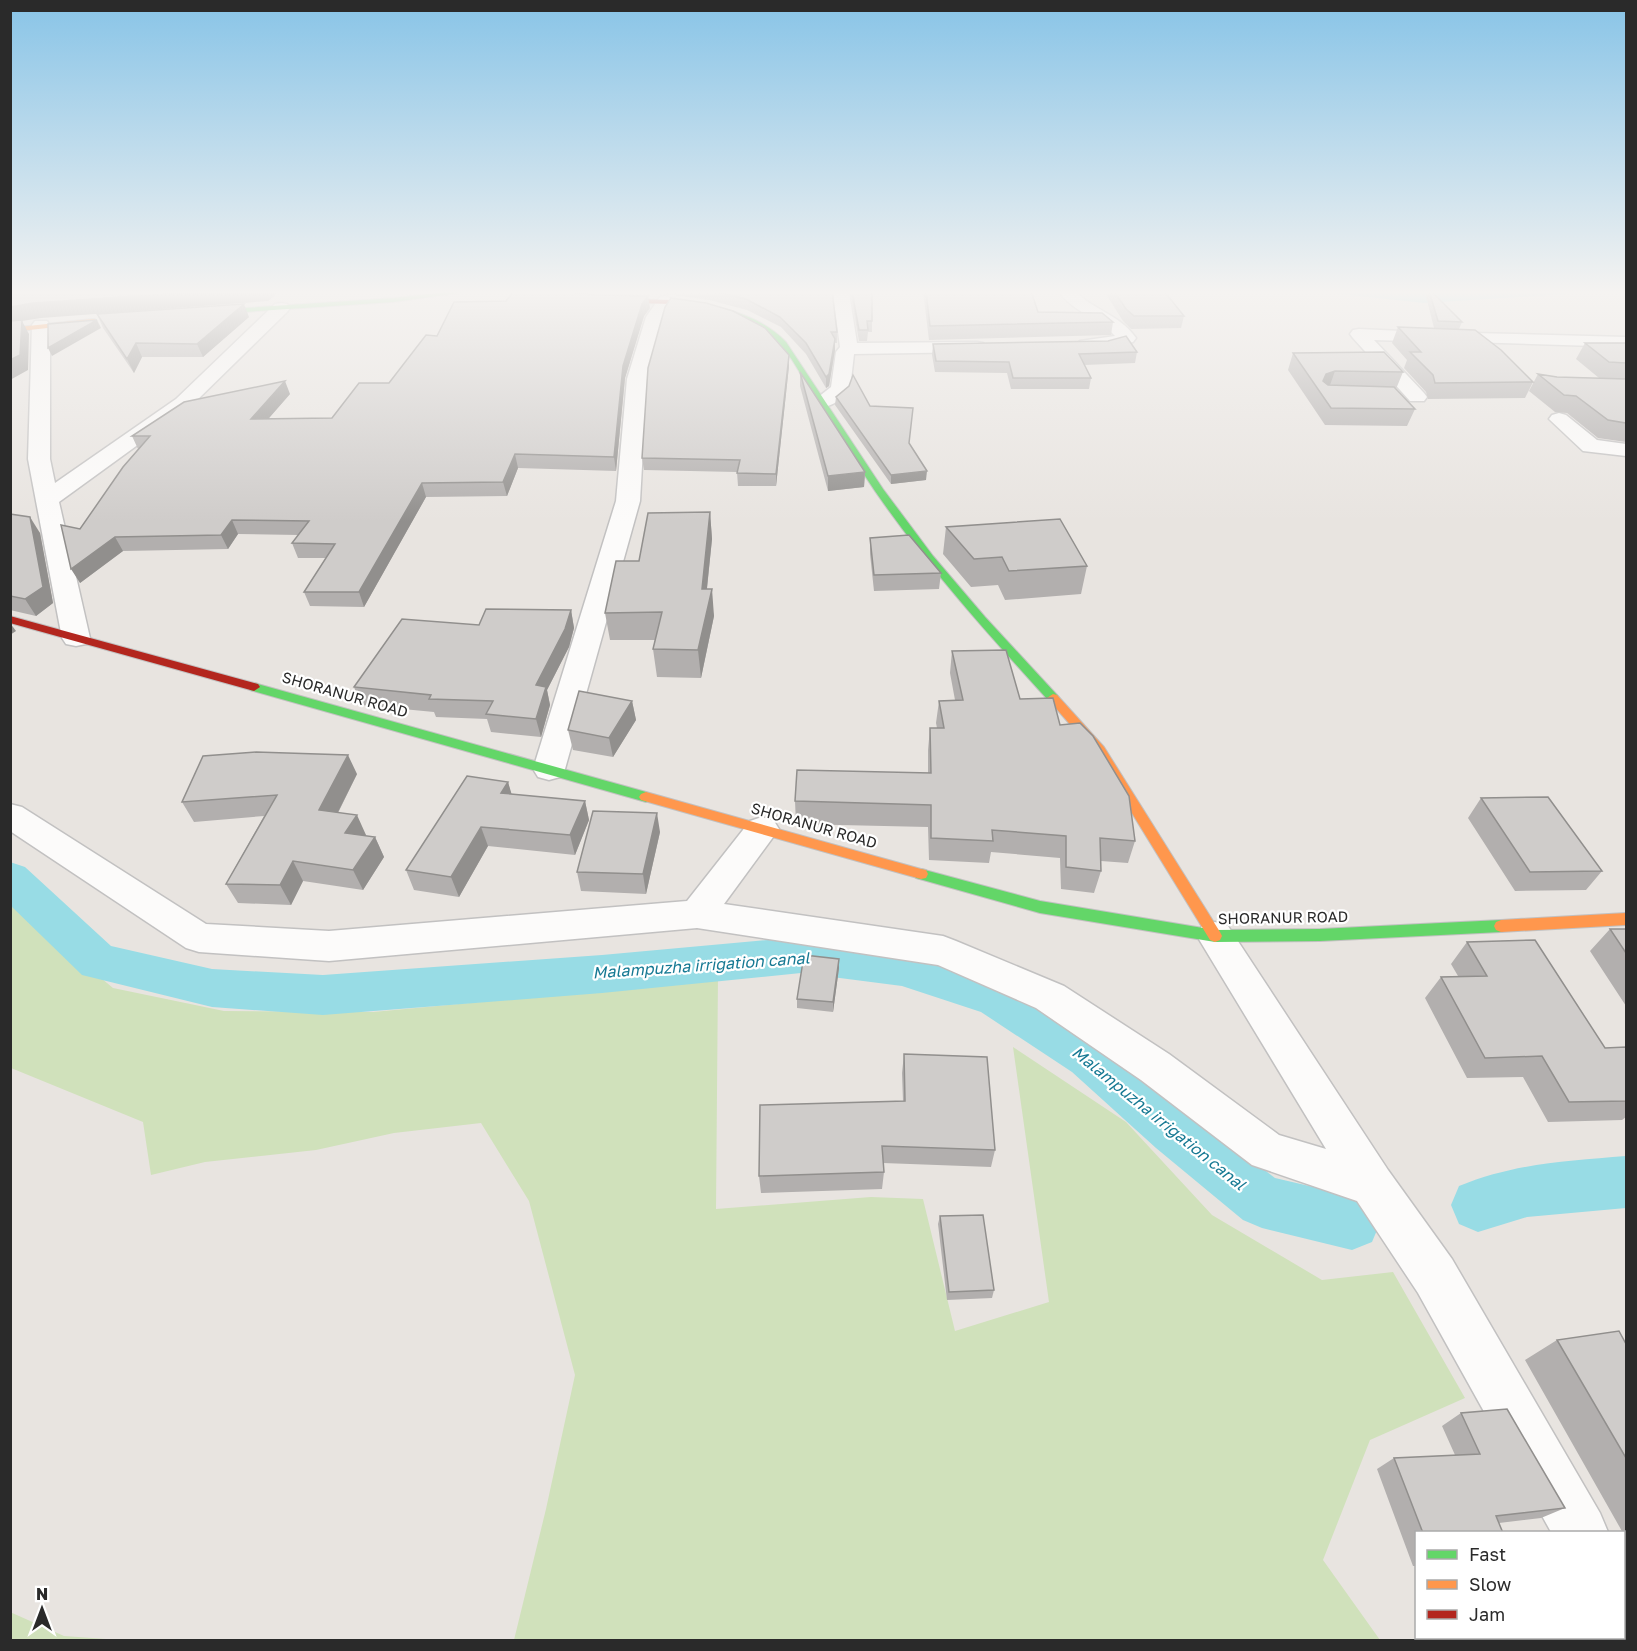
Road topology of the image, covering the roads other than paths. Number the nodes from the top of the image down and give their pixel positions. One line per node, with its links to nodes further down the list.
1 (40, 368): 11 (street)
2 (219, 368): 11 (street)
3 (640, 368): 14 (street)
4 (803, 368): 8 (main road)
5 (843, 368): 8 (street)
6 (1390, 368): 7 (street)
7 (1395, 397)
8 (822, 402): 19 (main road)
9 (1559, 419): 10 (street)
10 (1626, 450)
11 (48, 499): 13 (street)
12 (10, 619): 13 (main road, SHORANUR ROAD)
13 (76, 638): 14 (main road, SHORANUR ROAD)
14 (549, 769): 16 (main road, SHORANUR ROAD)
15 (10, 815): 17 (street)
16 (762, 829): 17 (street); 19 (main road, SHORANUR ROAD)
17 (697, 914): 20 (street)
18 (1626, 919): 19 (main road, SHORANUR ROAD)
19 (1215, 936): 20 (street)
20 (1372, 1185): 21 (street)
21 (1580, 1531)

